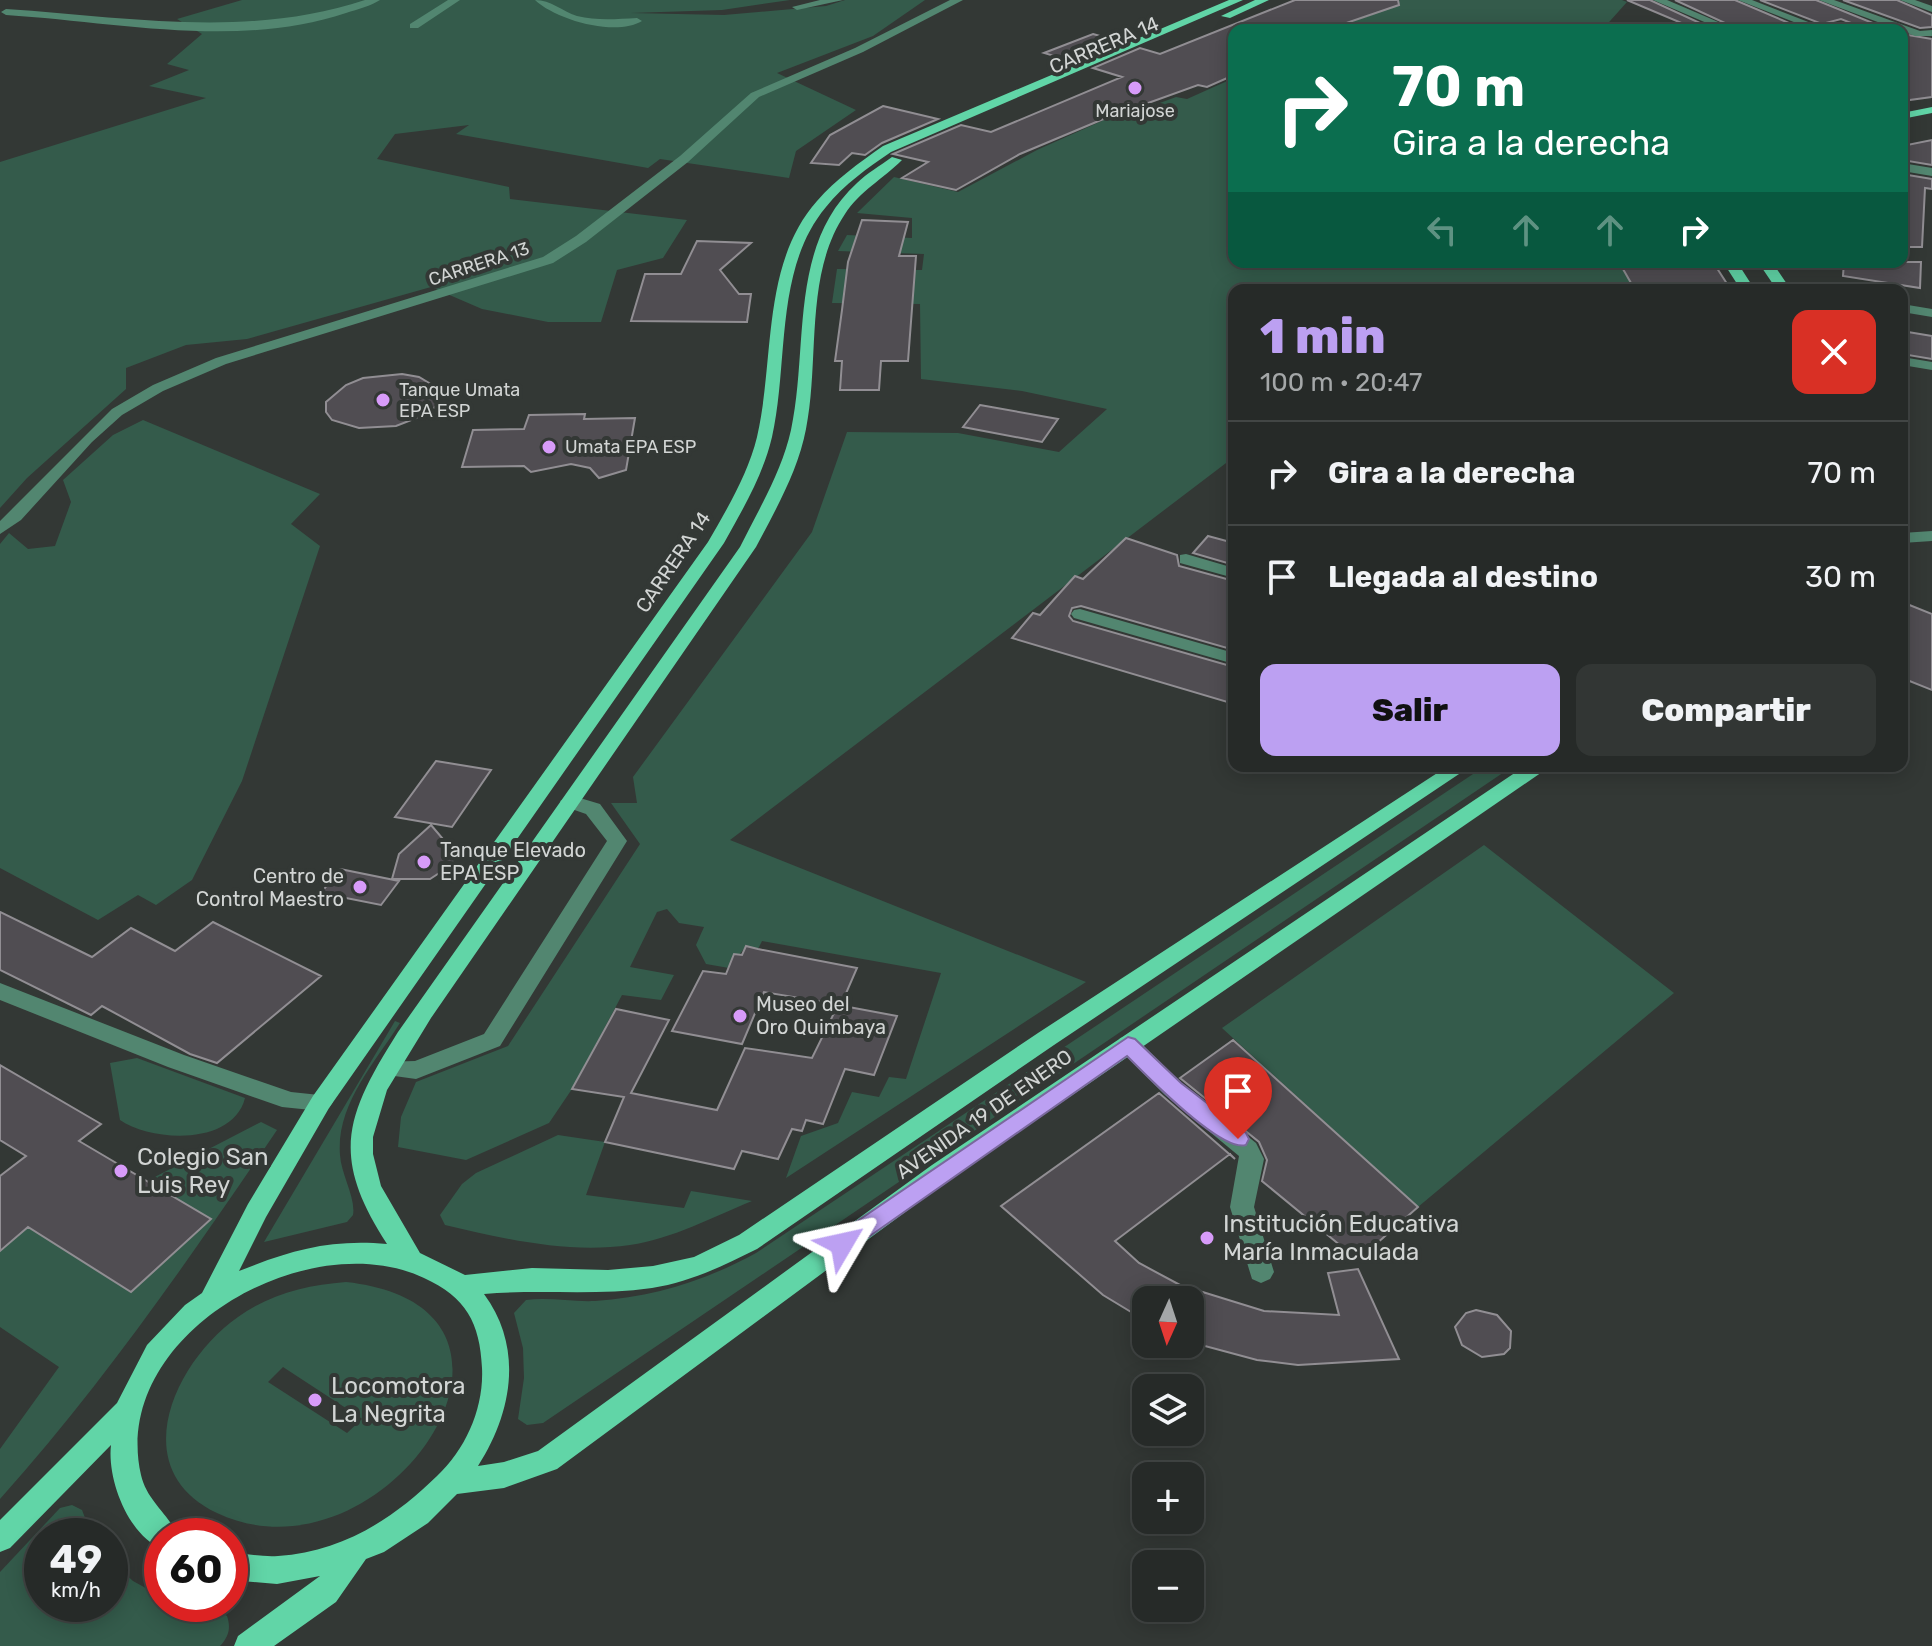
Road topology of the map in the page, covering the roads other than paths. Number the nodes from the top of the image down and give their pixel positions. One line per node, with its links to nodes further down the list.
1 (41, 0): 15 (street)
2 (375, 0): 15 (street)
3 (455, 0): 20 (street)
4 (540, 0): 16 (street)
5 (838, 0): 13 (street)
6 (958, 0): 35 (street, CARRERA 13)
7 (1238, 0): 48 (main road, CARRERA 14)
8 (1264, 0): 44 (main road, CARRERA 14)
9 (1658, 0): 17 (street)
10 (1743, 0): 18 (street)
11 (1824, 0): 19 (street)
12 (1905, 0): 14 (street)
13 (797, 7)
14 (1932, 9)
15 (3, 12)
16 (637, 21)
17 (1717, 24)
18 (1808, 24)
19 (1891, 24)
20 (414, 26)
21 (1908, 30): 22 (street)
22 (1932, 33)
23 (1908, 41): 24 (street)
24 (1932, 43)
25 (1932, 110): 26 (main road)
26 (1908, 115)
27 (1932, 124): 28 (main road)
28 (1908, 128)
29 (1908, 168): 30 (street)
30 (1932, 172)
31 (1908, 309): 32 (street)
32 (1932, 313)
33 (1908, 362): 34 (street)
34 (1932, 366)
35 (0, 529)
36 (1932, 536): 37 (street)
37 (1908, 538)
38 (1186, 559): 39 (street)
39 (1228, 571)
40 (1080, 614): 41 (street)
41 (1228, 657)
42 (1452, 772): 51 (main road, AVENIDA 19 DE ENERO)
43 (1529, 772): 46 (main road, AVENIDA 19 DE ENERO)
44 (570, 801): 47 (main road, CARRERA 14); 47 (street)
45 (0, 991): 48 (street)
46 (1128, 1044): 50 (street); 54 (main road, AVENIDA 19 DE ENERO)
47 (388, 1068): 49 (main road, CARRERA 14)
48 (321, 1102): 52 (main road, CARRERA 14)
49 (410, 1258): 51 (main road); 52 (main road)
50 (1261, 1272)
51 (461, 1286): 54 (main road)
52 (213, 1298): 53 (main road)
53 (130, 1408): 55 (main road); 56 (main road)
54 (453, 1482): 57 (main road)
55 (146, 1518)
56 (0, 1539)
57 (355, 1551): 58 (main road); 59 (main road)
58 (248, 1567)
59 (249, 1646)

